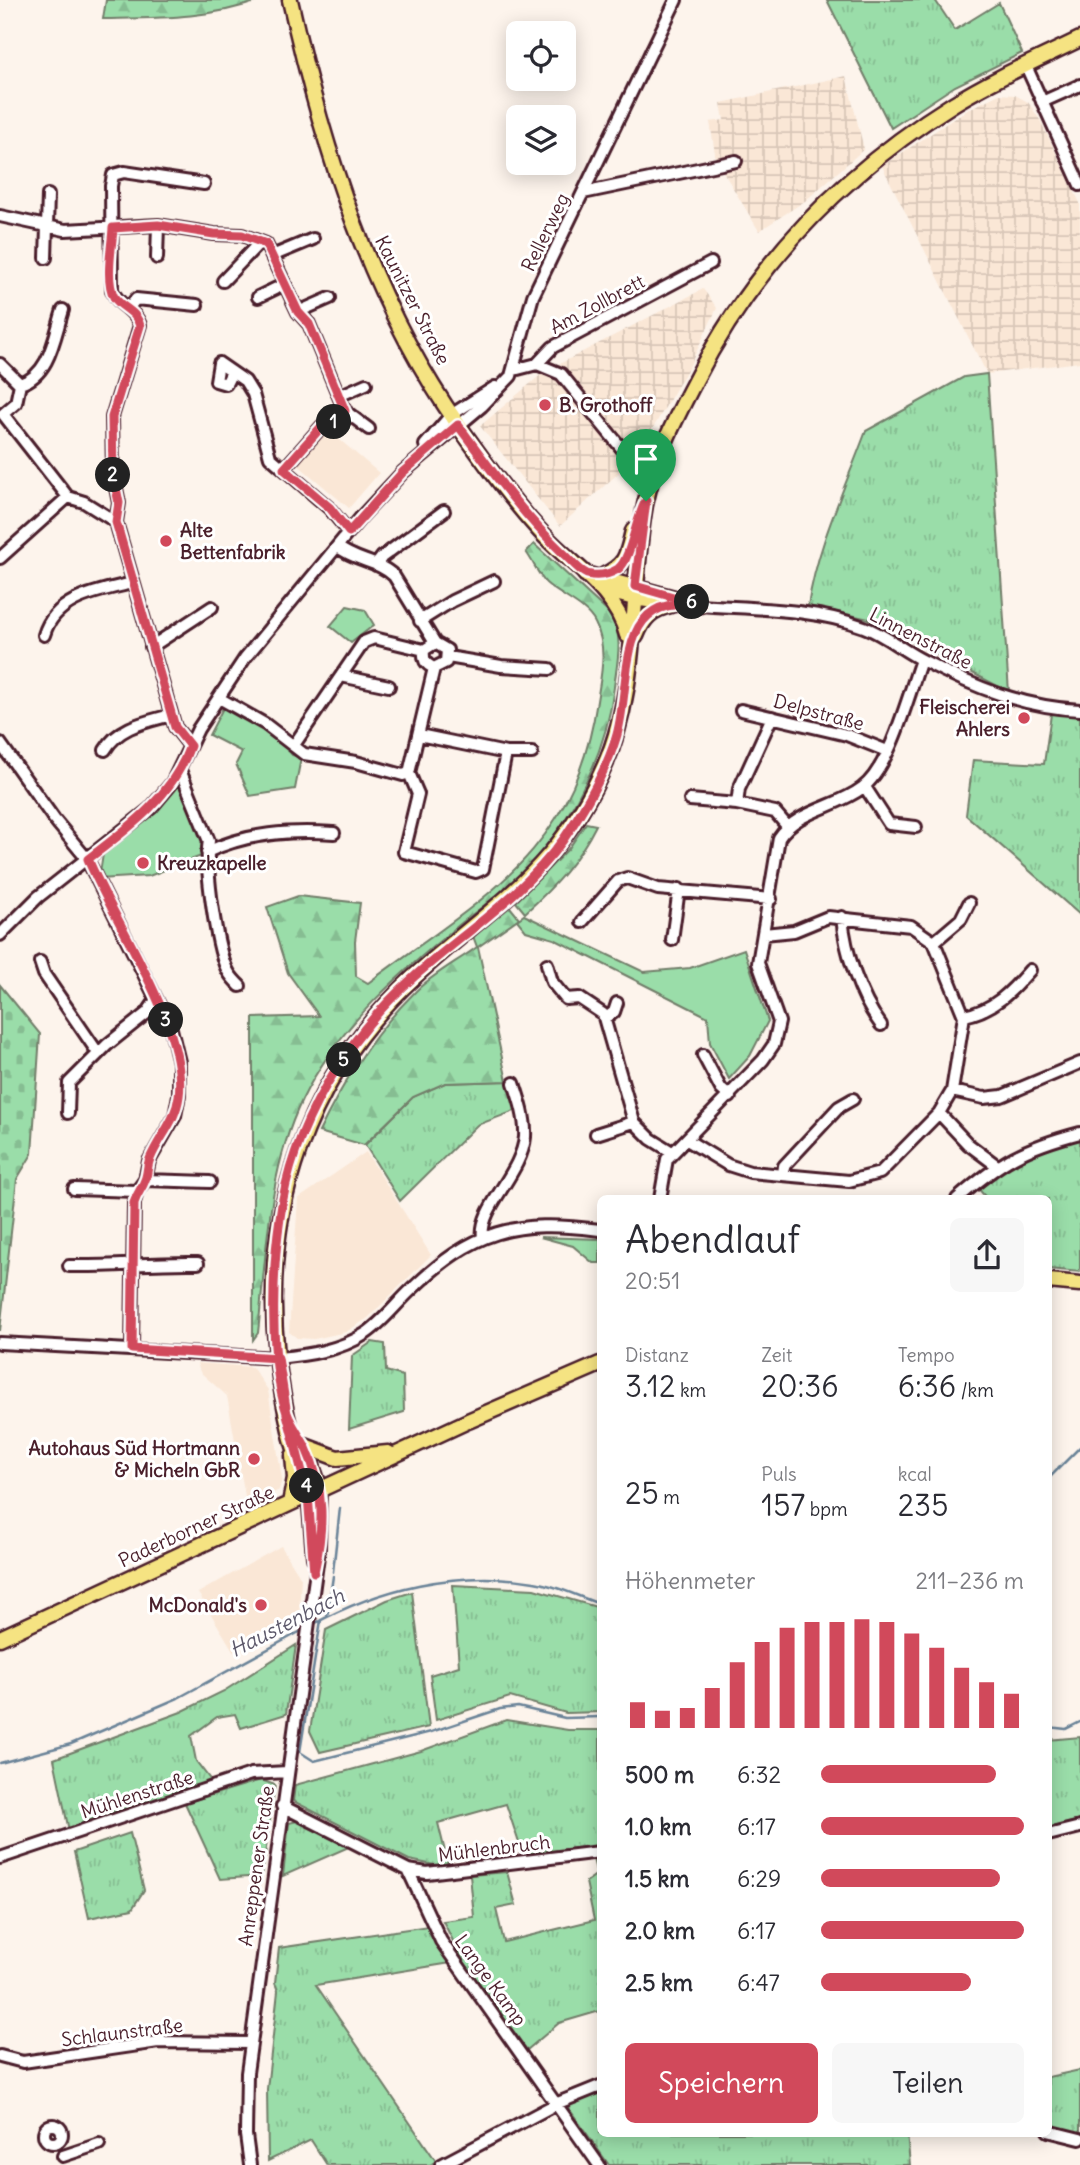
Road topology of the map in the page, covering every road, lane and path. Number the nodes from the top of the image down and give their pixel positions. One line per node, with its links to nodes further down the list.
1 (290, 0): 39 (main road, Kaunitzer Straße)
2 (676, 0): 10 (street, Rellerweg)
3 (1080, 39): 4 (main road)
4 (1026, 66): 6 (street); 44 (main road)
5 (1080, 85): 6 (street)
6 (1042, 102): 9 (street)
7 (736, 161): 10 (street)
8 (204, 184): 15 (street)
9 (1080, 185)
10 (583, 193): 32 (street, Rellerweg)
11 (48, 195): 14 (street)
12 (0, 216): 14 (street)
13 (158, 225): 15 (street); 17 (street); 20 (street)
14 (45, 226): 15 (street); 19 (street)
15 (113, 228): 27 (street)
16 (313, 239): 18 (street)
17 (260, 242): 18 (street); 22 (street)
18 (272, 256): 23 (street)
19 (46, 258)
20 (157, 258)
21 (711, 263): 31 (street, Am Zollbrett)
22 (223, 281)
23 (285, 284): 24 (street); 29 (street)
24 (258, 297)
25 (330, 298): 29 (street)
26 (197, 305): 27 (street)
27 (128, 309): 46 (street)
28 (63, 310): 34 (street)
29 (298, 312): 36 (street)
30 (0, 364): 34 (street)
31 (537, 364): 32 (street, Am Zollbrett); 41 (street)
32 (514, 370): 39 (street)
33 (232, 372): 42 (street)
34 (20, 384): 38 (street)
35 (366, 384): 36 (street)
36 (341, 395): 37 (street)
37 (345, 411): 40 (street); 42 (street)
38 (2, 416): 43 (street)
39 (454, 420): 47 (street); 52 (main road, Kaunitzer Straße)
40 (369, 429)
41 (623, 450)
42 (284, 469): 47 (street)
43 (68, 497): 46 (street); 49 (street)
44 (646, 501): 52 (main road); 54 (main road)
45 (444, 511): 50 (street)
46 (116, 522): 53 (street)
47 (349, 532): 48 (street)
48 (338, 547): 50 (street); 70 (street)
49 (0, 558)
50 (376, 565): 58 (street)
51 (494, 580): 58 (street)
52 (603, 582): 54 (main road); 63 (main road)
53 (133, 583): 59 (street); 61 (street)
54 (634, 592): 55 (main road); 56 (main road); 63 (main road)
55 (673, 604): 56 (main road); 63 (main road)
56 (701, 605): 65 (street, Linnenstraße)
57 (212, 607): 61 (street)
58 (420, 621): 60 (street)
59 (44, 635)
60 (435, 643): 62 (street); 64 (street)
61 (151, 647): 73 (street)
62 (425, 650): 66 (street); 68 (street)
63 (631, 650): 142 (main road)
64 (448, 657): 66 (street); 67 (street)
65 (922, 660): 72 (street, Linnenstraße); 80 (street)
66 (434, 668): 75 (street)
67 (550, 669)
68 (341, 676): 69 (street); 77 (street)
69 (389, 686)
70 (219, 698): 77 (street); 78 (street)
71 (741, 710): 74 (street, Delpstraße)
72 (1080, 710)
73 (171, 715): 78 (street); 79 (street)
74 (772, 717): 80 (street, Delpstraße); 87 (street)
75 (419, 735): 81 (street); 84 (street)
76 (0, 743): 92 (street)
77 (294, 745): 84 (street)
78 (190, 746): 83 (street)
79 (105, 750)
80 (887, 751): 85 (street)
81 (506, 753): 82 (street); 84 (street)
82 (532, 753)
83 (180, 770): 91 (street); 92 (street)
84 (409, 773)
85 (865, 787): 88 (street); 89 (street)
86 (690, 800): 87 (street)
87 (737, 804): 88 (street)
88 (787, 826): 94 (street)
89 (916, 827)
90 (334, 833): 91 (street)
91 (207, 852): 105 (street)
92 (88, 859): 99 (street); 106 (street)
93 (679, 889): 94 (street); 97 (street); 100 (street)
94 (771, 899): 98 (street)
95 (969, 904): 101 (street)
96 (842, 917): 98 (street); 101 (street); 110 (street)
97 (582, 922)
98 (764, 934): 116 (street)
99 (0, 935)
100 (673, 940)
101 (934, 942): 108 (street)
102 (40, 962): 111 (street)
103 (547, 964): 109 (street)
104 (1030, 970): 108 (street)
105 (240, 986)
106 (156, 1000): 111 (street); 127 (street)
107 (617, 1003): 109 (street)
108 (964, 1016): 115 (street)
109 (606, 1018): 120 (street)
110 (881, 1025)
111 (98, 1053): 118 (street)
112 (704, 1055): 116 (street)
113 (1080, 1063): 115 (street)
114 (514, 1083): 134 (street)
115 (952, 1091): 119 (street)
116 (730, 1097): 123 (street)
117 (853, 1099): 126 (street)
118 (68, 1113)
119 (939, 1113): 125 (street); 126 (street)
120 (634, 1122): 122 (street); 124 (street)
121 (1080, 1133): 125 (street)
122 (596, 1134)
123 (687, 1140): 124 (street); 126 (street)
124 (672, 1152): 131 (street)
125 (996, 1165): 132 (street)
126 (783, 1174)
127 (145, 1180): 128 (street); 130 (street)
128 (210, 1182)
129 (74, 1189): 130 (street)
130 (137, 1191): 136 (street)
131 (661, 1195)
132 (962, 1195)
133 (597, 1230): 134 (street)
134 (483, 1237): 142 (street)
135 (198, 1263): 136 (street)
136 (135, 1264): 137 (street); 141 (street)
137 (69, 1266)
138 (1052, 1281): 139 (main road)
139 (1080, 1284)
140 (0, 1343): 141 (street)
141 (132, 1349): 142 (street)
142 (278, 1358): 144 (main road)
143 (597, 1365): 145 (main road, Paderborner Straße)
144 (299, 1443): 145 (main road); 146 (main road); 147 (main road)
145 (403, 1451): 146 (main road, Paderborner Straße)
146 (314, 1492): 147 (main road, Paderborner Straße); 149 (street, Anreppener Straße)
147 (290, 1503): 148 (main road, Paderborner Straße)
148 (0, 1638)
149 (287, 1772): 150 (street, Anreppener Straße); 154 (street, Mühlenstraße)
150 (282, 1806): 155 (street, Mühlenbruch); 156 (street, Anreppener Straße)
151 (1080, 1827): 152 (street)
152 (1052, 1834)
153 (597, 1852): 155 (street, Mühlenbruch)
154 (0, 1858)
155 (408, 1870): 159 (street, Lange Kamp)
156 (250, 2043): 157 (street, Schlaunstraße); 165 (street, Anreppener Straße)
157 (0, 2056)
158 (597, 2087): 159 (street)
159 (558, 2103): 166 (street); 167 (street, Lange Kamp)
160 (1052, 2132): 161 (street)
161 (1080, 2139)
162 (56, 2142): 164 (street)
163 (99, 2144): 164 (street)
164 (64, 2161)
165 (250, 2165)
166 (441, 2165)
167 (599, 2165)

